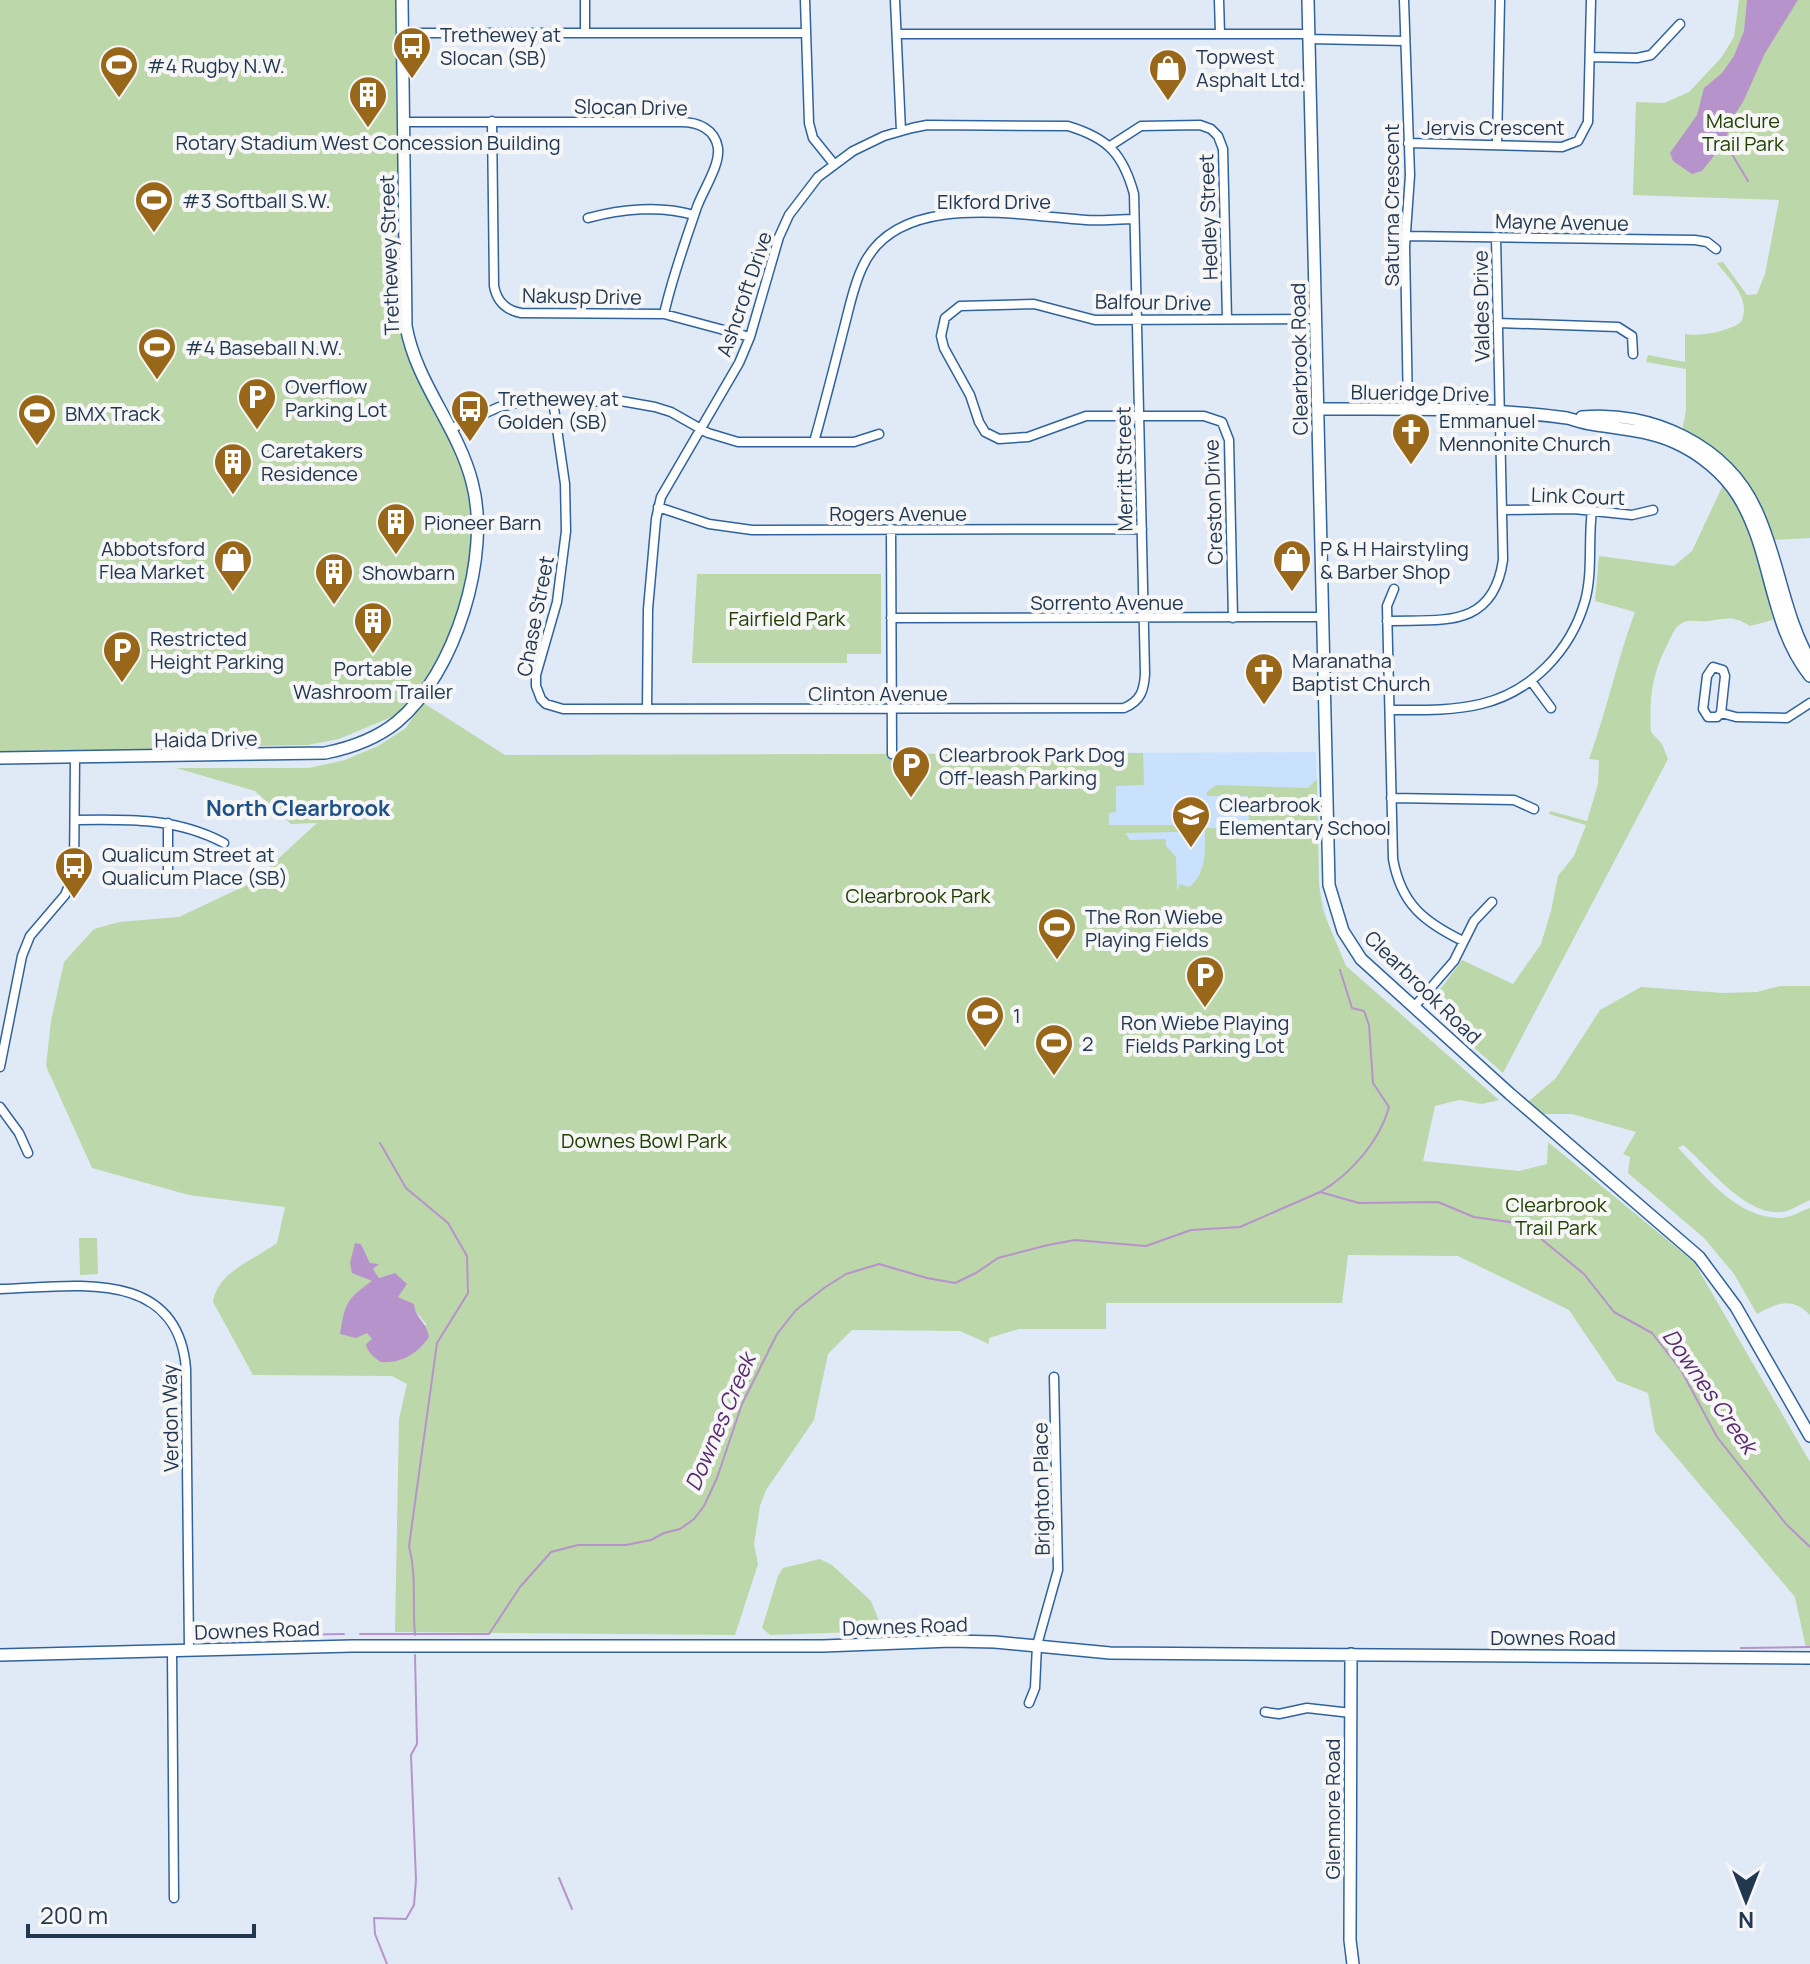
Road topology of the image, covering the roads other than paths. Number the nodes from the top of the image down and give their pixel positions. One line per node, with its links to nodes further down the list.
1 (402, 0): 11 (main road, Trethewey Street)
2 (585, 0): 12 (street)
3 (805, 0): 13 (street)
4 (895, 0): 14 (street)
5 (1219, 0): 15 (street)
6 (1308, 0): 16 (main road, Clearbrook Road)
7 (1404, 0): 17 (street, Saturna Crescent)
8 (1500, 0): 23 (street)
9 (1591, 0): 18 (street, Jervis Crescent)
10 (1680, 24): 18 (street)
11 (403, 33): 12 (street); 20 (main road, Trethewey Street)
12 (585, 33): 13 (street)
13 (806, 33): 25 (street)
14 (897, 34): 15 (street); 21 (street)
15 (1220, 34): 16 (street)
16 (1309, 37): 17 (street); 35 (main road, Clearbrook Road)
17 (1405, 41): 22 (street, Saturna Crescent)
18 (1590, 57): 23 (street, Jervis Crescent)
19 (492, 121): 20 (street, Slocan Drive); 26 (street, Slocan Drive); 32 (street, Nakusp Drive)
20 (404, 122): 46 (main road, Trethewey Street)
21 (901, 131): 24 (street, Ashcroft Drive); 25 (street, Ashcroft Drive)
22 (1408, 143): 23 (street, Jervis Crescent); 29 (street, Saturna Crescent)
23 (1497, 145)
24 (1110, 146): 28 (street); 34 (street, Hedley Street)
25 (834, 164): 37 (street, Ashcroft Drive)
26 (694, 215): 27 (street); 32 (street, Slocan Drive)
27 (588, 218)
28 (1134, 219): 33 (street); 48 (street, Elkford Drive)
29 (1405, 236): 30 (street, Mayne Avenue); 41 (street, Saturna Crescent)
30 (1496, 237): 31 (street, Mayne Avenue); 36 (street, Valdes Drive)
31 (1716, 249)
32 (664, 314): 37 (street, Nakusp Drive)
33 (1136, 319): 34 (street, Balfour Drive); 43 (street, Merritt Street); 43 (street, Balfour Drive)
34 (1227, 319): 35 (street, Balfour Drive)
35 (1316, 319): 40 (main road, Clearbrook Road)
36 (1498, 323): 38 (street); 42 (street, Valdes Drive)
37 (750, 337): 45 (street, Ashcroft Drive)
38 (1633, 354)
39 (553, 401): 45 (street); 46 (street); 64 (street, Chase Street)
40 (1318, 409): 41 (main road, Blueridge Drive); 56 (main road, Clearbrook Road)
41 (1408, 410): 42 (main road, Blueridge Drive)
42 (1499, 413): 44 (main road, Blueridge Drive); 50 (street, Valdes Drive)
43 (1139, 416): 54 (street, Merritt Street); 59 (street, Creston Drive)
44 (1570, 419): 61 (main road, Blueridge Drive); 62 (main road, Blueridge Drive)
45 (701, 428): 48 (street); 49 (street, Ashcroft Drive)
46 (450, 429): 71 (main road, Trethewey Street)
47 (879, 434): 48 (street)
48 (814, 442)
49 (658, 507): 53 (street, Rogers Avenue); 67 (street, Ashcroft Drive)
50 (1502, 510): 51 (street, Link Court); 60 (street, Valdes Drive)
51 (1592, 510): 52 (street, Link Court); 63 (street)
52 (1653, 510)
53 (891, 529): 54 (street, Rogers Avenue); 57 (street)
54 (1142, 529): 58 (street, Merritt Street)
55 (1394, 589): 60 (street)
56 (1323, 617): 59 (street, Sorrento Avenue); 83 (main road, Clearbrook Road)
57 (891, 618): 58 (street, Sorrento Avenue); 68 (street)
58 (1144, 618): 59 (street, Sorrento Avenue); 68 (street, Clinton Avenue)
59 (1233, 618)
60 (1387, 621): 69 (street)
61 (1810, 661)
62 (1810, 676)
63 (1531, 681): 66 (street); 69 (street)
64 (538, 694): 67 (street, Clinton Avenue)
65 (1810, 703): 70 (street)
66 (1551, 708)
67 (647, 709): 68 (street, Clinton Avenue)
68 (892, 709): 72 (street)
69 (1390, 710): 75 (street)
70 (1721, 713): 70 (street)
71 (403, 716): 74 (main road, Haida Drive)
72 (892, 754)
73 (0, 758): 74 (main road, Haida Drive)
74 (75, 758): 77 (street)
75 (1391, 798): 76 (street); 82 (street)
76 (1534, 809)
77 (76, 820): 78 (street); 84 (street)
78 (168, 823): 79 (street); 80 (street)
79 (224, 843)
80 (168, 869)
81 (1492, 902): 82 (street)
82 (1463, 941): 83 (street)
83 (1414, 1007): 89 (main road, Clearbrook Road)
84 (0, 1067)
85 (0, 1107): 86 (street)
86 (28, 1153)
87 (0, 1289): 91 (street, Verdon Way)
88 (1054, 1377): 90 (street, Brighton Place)
89 (1810, 1436)
90 (1037, 1645): 91 (main road, Downes Road); 93 (main road, Downes Road); 96 (street, Brighton Place)
91 (189, 1650): 92 (main road, Downes Road)
92 (172, 1651): 94 (main road, Downes Road); 99 (street)
93 (1351, 1654): 95 (main road, Downes Road); 98 (main road, Glenmore Road)
94 (0, 1655)
95 (1810, 1658)
96 (1029, 1703)
97 (1265, 1712): 98 (street)
98 (1351, 1713): 100 (main road, Glenmore Road)
99 (174, 1898)
100 (1353, 1964)

